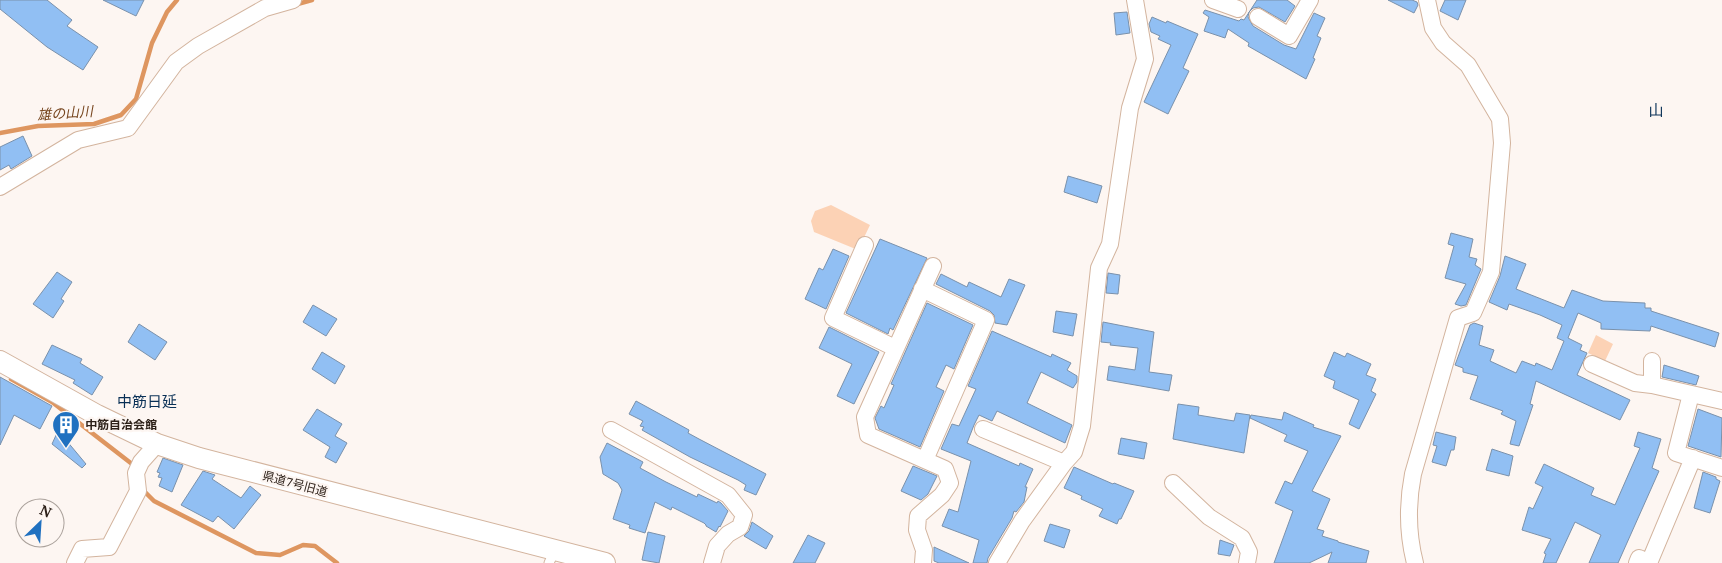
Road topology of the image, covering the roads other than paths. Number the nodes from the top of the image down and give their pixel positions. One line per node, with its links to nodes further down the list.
1 (294, 0): 8 (street)
2 (1135, 0): 24 (street)
3 (1213, 0): 6 (street)
4 (1310, 0): 7 (street)
5 (1427, 0): 34 (street)
6 (1238, 9)
7 (1258, 17)
8 (0, 187)
9 (865, 245): 12 (street)
10 (933, 266): 11 (street)
11 (922, 289): 12 (street); 23 (street)
12 (896, 348): 23 (street)
13 (1652, 360): 16 (street)
14 (0, 361): 21 (street, 県道7号旧道)
15 (1592, 364): 16 (street)
16 (1652, 385): 17 (street)
17 (1691, 394): 18 (street); 22 (street)
18 (1722, 401)
19 (984, 429): 24 (street)
20 (612, 430): 30 (street)
21 (157, 444): 27 (street, 県道7号旧道); 28 (street)
22 (1693, 458): 25 (street); 35 (street)
23 (925, 460): 31 (street)
24 (1064, 464): 32 (street)
25 (1722, 468)
26 (1174, 483): 33 (street)
27 (552, 557): 29 (street, 県道7号旧道)
28 (75, 563)
29 (605, 563)
30 (712, 563)
31 (923, 563)
32 (997, 563)
33 (1247, 563)
34 (1415, 563)
35 (1637, 563)

